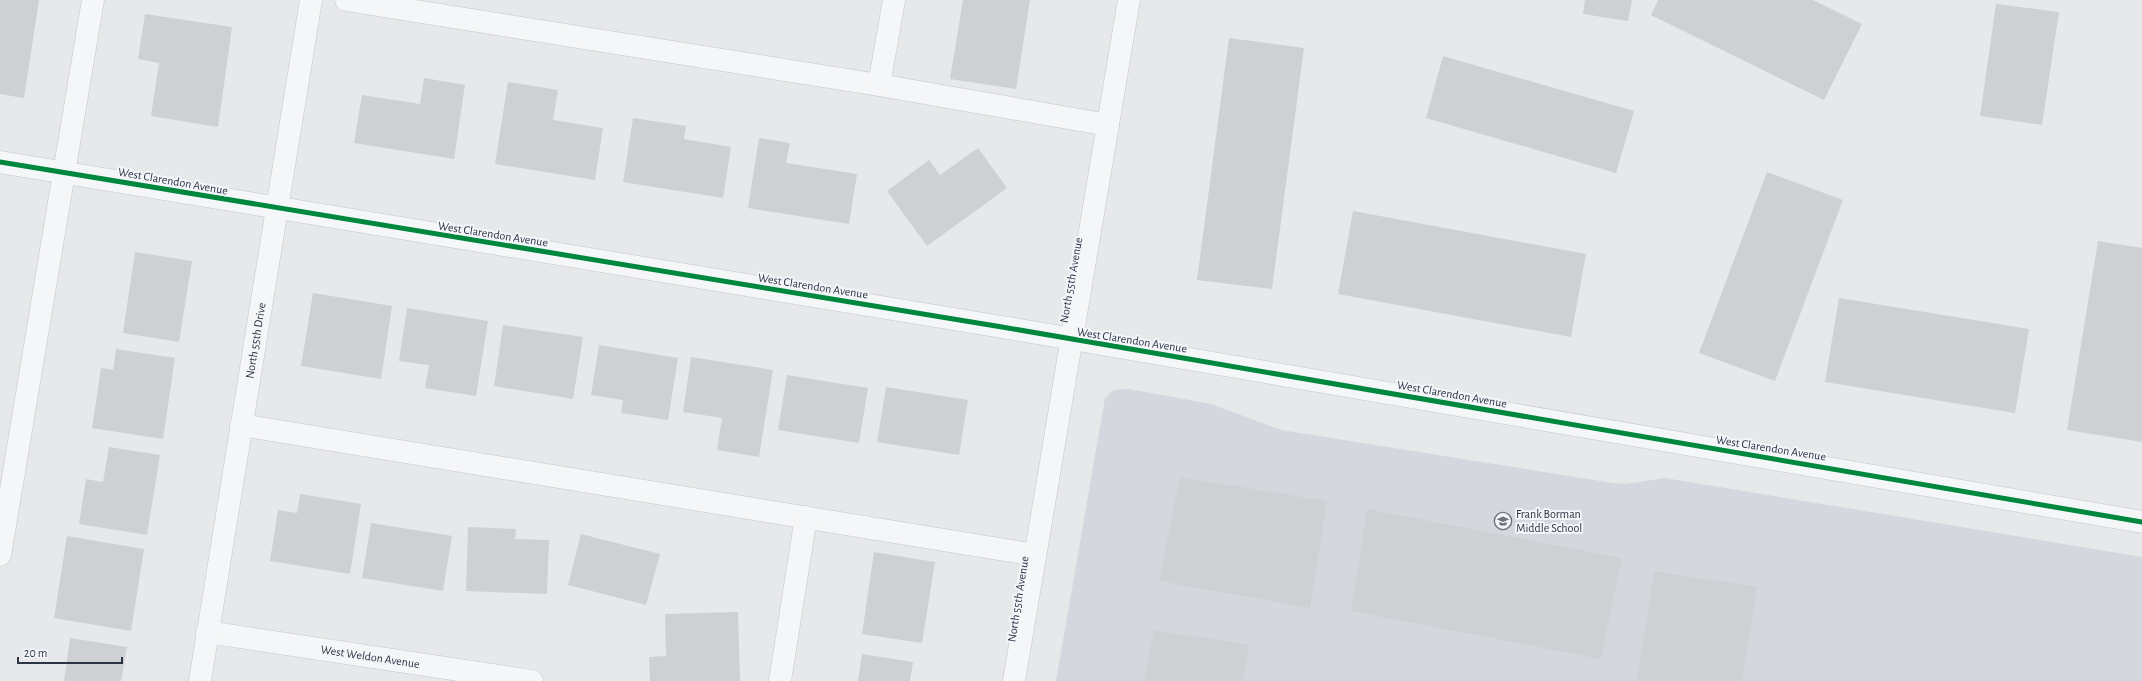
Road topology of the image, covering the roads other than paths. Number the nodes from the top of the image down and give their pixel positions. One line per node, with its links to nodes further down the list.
1 (93, 0): 9 (street)
2 (311, 0): 10 (street, North 55th Drive)
3 (346, 0): 6 (street)
4 (894, 0): 6 (street)
5 (1129, 0): 7 (street, North 55th Avenue)
6 (879, 85): 7 (street)
7 (1108, 125): 11 (street, North 55th Avenue)
8 (0, 162): 9 (street, West Clarendon Avenue)
9 (65, 173): 10 (street, West Clarendon Avenue); 16 (street)
10 (276, 209): 11 (street, West Clarendon Avenue); 12 (street, North 55th Drive)
11 (1071, 340): 14 (street, West Clarendon Avenue); 15 (street, North 55th Avenue)
12 (241, 425): 13 (street); 17 (street, North 55th Drive)
13 (806, 517): 15 (street); 20 (street)
14 (2142, 522)
15 (1035, 555): 21 (street, North 55th Avenue)
16 (0, 556)
17 (208, 632): 18 (street, North 55th Drive); 19 (street, West Weldon Avenue)
18 (200, 681)
19 (532, 681)
20 (780, 681)
21 (1014, 681)

